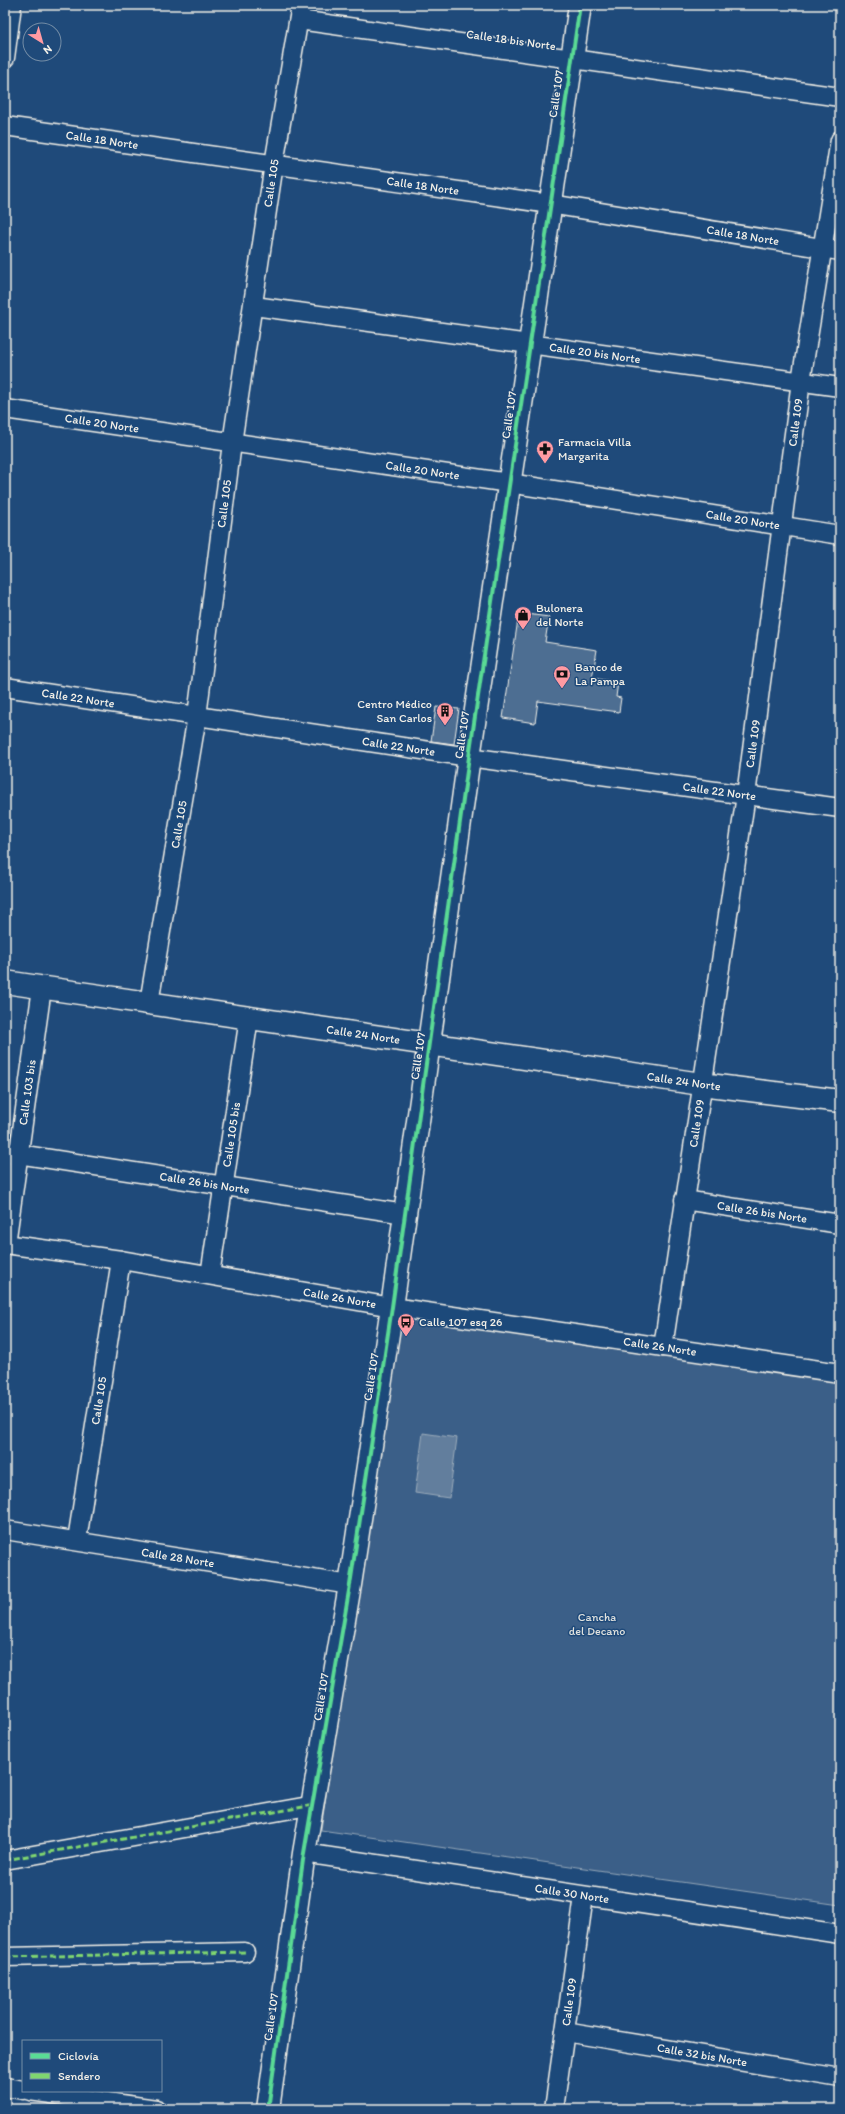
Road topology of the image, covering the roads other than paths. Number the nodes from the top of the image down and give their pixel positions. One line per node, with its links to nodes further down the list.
1 (12, 5): 4 (street)
2 (580, 5): 5 (street, Calle 107)
3 (300, 13): 5 (street, Calle 18 bis Norte); 9 (street, Calle 105)
4 (5, 58)
5 (572, 58): 6 (street, Calle 18 bis Norte); 10 (street, Calle 107)
6 (840, 97)
7 (5, 126): 9 (street, Calle 18 Norte)
8 (840, 140): 11 (street, Calle 109)
9 (274, 164): 10 (street, Calle 18 Norte); 12 (street, Calle 105)
10 (550, 204): 11 (street, Calle 18 Norte); 13 (street, Calle 107)
11 (832, 249): 14 (street, Calle 109)
12 (254, 306): 13 (street, Calle 20 bis Norte); 17 (street, Calle 105)
13 (530, 344): 14 (street, Calle 20 bis Norte); 18 (street, Calle 107)
14 (801, 381): 15 (street, Calle 20 bis Norte); 19 (street, Calle 109)
15 (840, 387)
16 (5, 409): 17 (street, Calle 20 Norte)
17 (232, 444): 18 (street, Calle 20 Norte); 22 (street, Calle 105)
18 (509, 482): 19 (street, Calle 20 Norte); 23 (street, Calle 107)
19 (782, 526): 20 (street, Calle 20 Norte); 24 (street, Calle 109)
20 (840, 535)
21 (5, 687): 22 (street, Calle 22 Norte)
22 (197, 716): 23 (street, Calle 22 Norte); 28 (street, Calle 105)
23 (469, 757): 24 (street, Calle 22 Norte); 30 (street, Calle 107)
24 (746, 795): 25 (street, Calle 22 Norte); 31 (street, Calle 109)
25 (840, 808)
26 (5, 982): 27 (street, Calle 24 Norte)
27 (42, 988): 28 (street, Calle 24 Norte); 33 (street, Calle 103 bis)
28 (149, 1003): 29 (street, Calle 24 Norte)
29 (249, 1018): 30 (street, Calle 24 Norte); 34 (street, Calle 105 bis)
30 (430, 1044): 31 (street, Calle 24 Norte); 36 (street, Calle 107)
31 (701, 1084): 32 (street, Calle 24 Norte); 35 (street, Calle 109)
32 (840, 1101)
33 (12, 1153): 34 (street, Calle 26 bis Norte); 38 (street, Calle 103 bis)
34 (223, 1186): 36 (street, Calle 26 bis Norte); 40 (street, Calle 105 bis)
35 (684, 1200): 37 (street, Calle 26 bis Norte); 42 (street, Calle 109)
36 (405, 1214): 41 (street, Calle 107)
37 (840, 1224)
38 (5, 1244): 39 (street, Calle 26 Norte)
39 (121, 1260): 40 (street, Calle 26 Norte); 45 (street, Calle 105)
40 (210, 1275): 41 (street, Calle 26 Norte)
41 (392, 1307): 42 (street, Calle 26 Norte); 46 (street, Calle 107)
42 (663, 1347): 43 (street, Calle 26 Norte)
43 (840, 1373)
44 (5, 1530): 45 (street, Calle 28 Norte)
45 (77, 1540): 46 (street, Calle 28 Norte)
46 (350, 1585): 47 (street, Calle 107)
47 (314, 1805): 48 (street, Calle 107); 49 (street)
48 (304, 1853): 50 (street, Calle 30 Norte); 61 (street, Calle 107)
49 (5, 1860)
50 (584, 1896): 51 (street, Calle 30 Norte); 54 (street, Calle 109)
51 (840, 1934)
52 (245, 1952): 53 (street)
53 (5, 1957)
54 (565, 2032): 55 (street, Calle 32 bis Norte); 62 (street, Calle 109)
55 (840, 2078)
56 (5, 2087): 57 (street)
57 (22, 2090)
58 (36, 2092): 59 (street)
59 (126, 2107): 60 (street)
60 (156, 2109)
61 (268, 2109)
62 (554, 2109)

